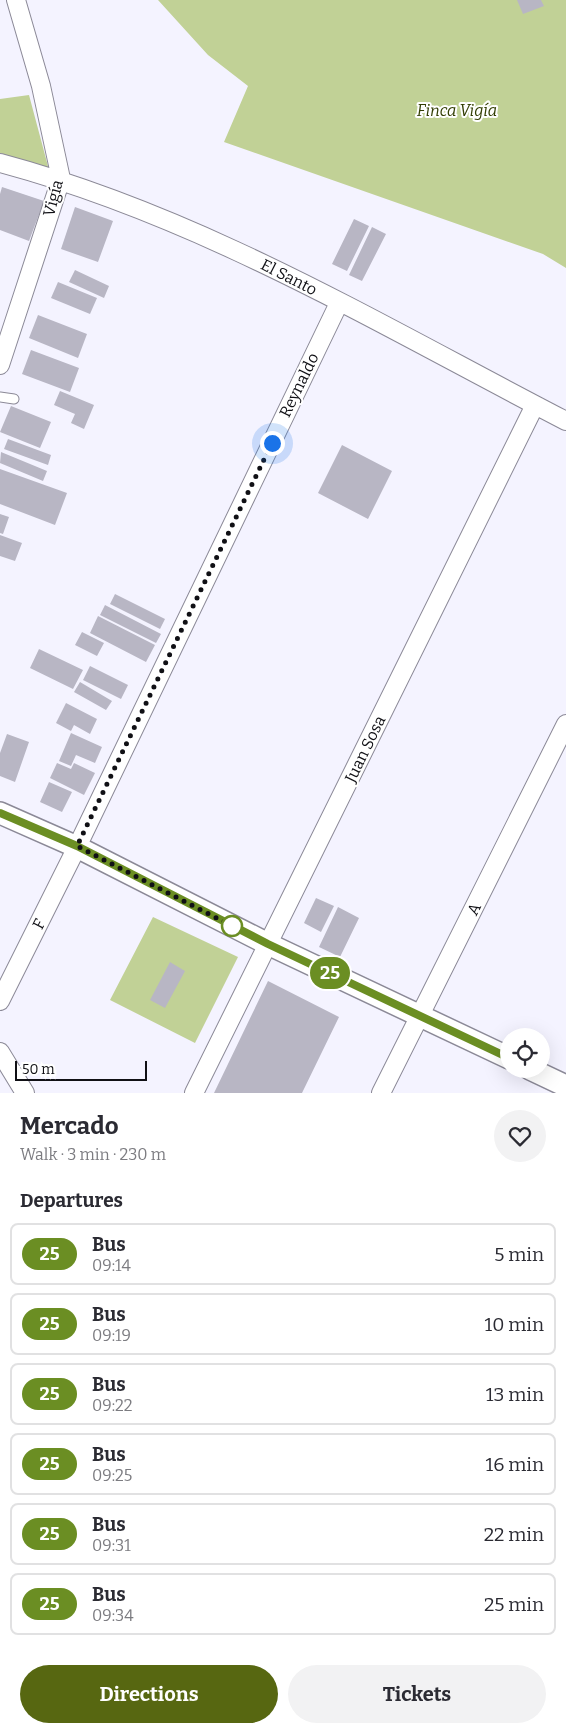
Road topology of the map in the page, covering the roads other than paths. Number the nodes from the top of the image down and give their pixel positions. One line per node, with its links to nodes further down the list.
1 (16, 0): 3 (street, Vigía)
2 (0, 163): 3 (street, El Santo)
3 (61, 179): 4 (street, El Santo); 5 (street, Vigía)
4 (339, 302): 8 (street, El Santo); 12 (street, Reynaldo)
5 (0, 365)
6 (0, 397): 7 (lane)
7 (14, 399)
8 (535, 405): 9 (street, El Santo); 13 (street, Juan Sosa)
9 (566, 421)
10 (566, 724): 15 (street, A)
11 (0, 813): 12 (street)
12 (77, 846): 13 (street); 14 (street, F)
13 (268, 944): 15 (street); 21 (street, Juan Sosa)
14 (0, 1001)
15 (421, 1015): 17 (street); 22 (street, A)
16 (0, 1052): 20 (street)
17 (500, 1054)
18 (548, 1078): 19 (street)
19 (565, 1087)
20 (25, 1093)
21 (194, 1093)
22 (381, 1093)

